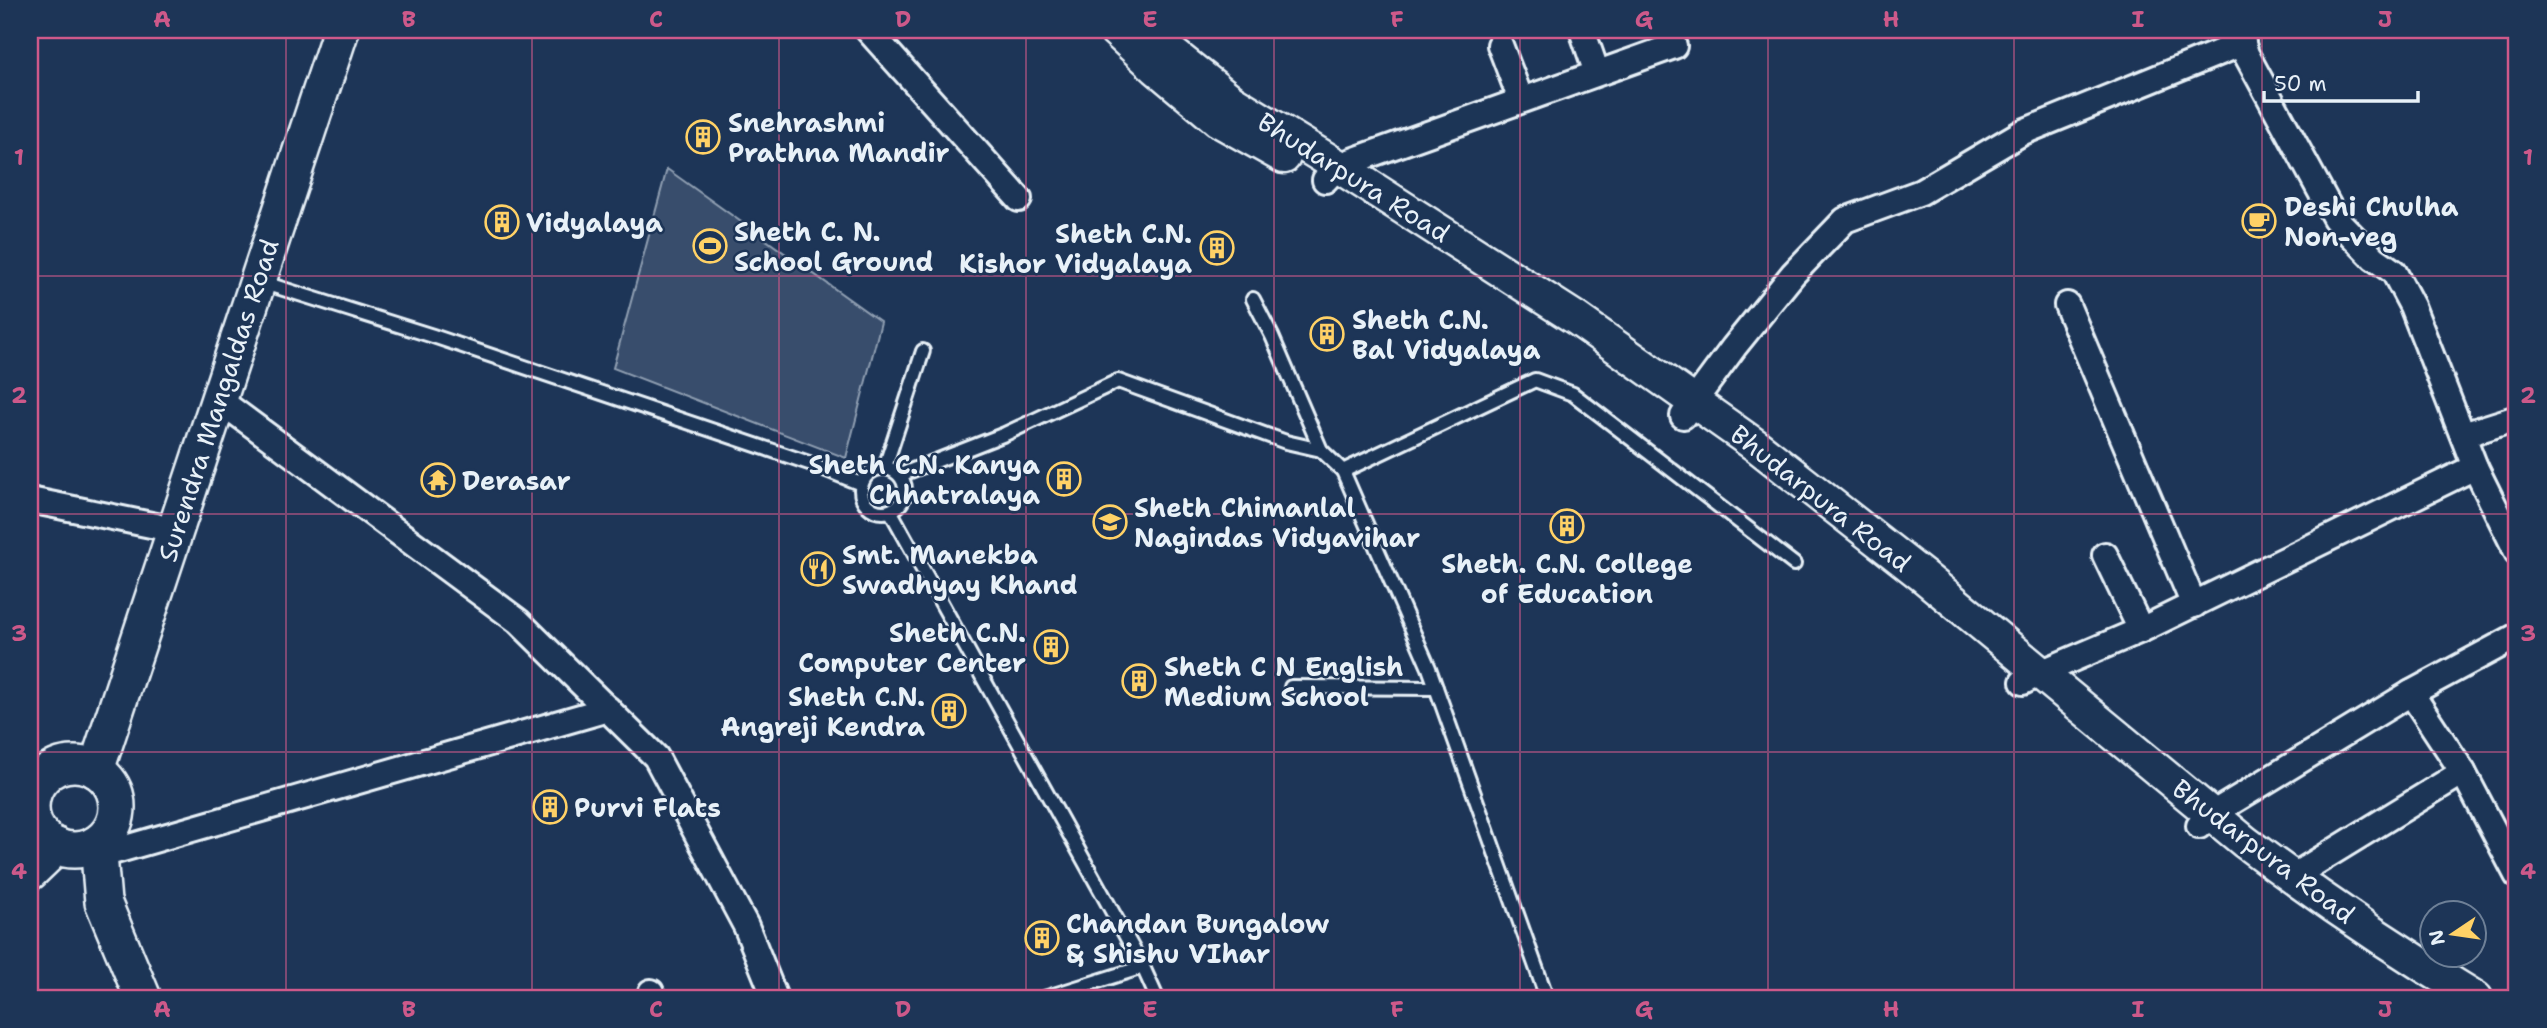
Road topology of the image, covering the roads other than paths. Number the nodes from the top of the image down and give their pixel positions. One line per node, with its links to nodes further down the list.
1 (322, 30): 31 (main road, Surendra Mangaldas Road)
2 (341, 30): 14 (main road, Surendra Mangaldas Road)
3 (868, 30): 13 (street)
4 (1115, 30): 12 (street, Bhudarpura Road)
5 (1143, 30): 12 (street, Bhudarpura Road)
6 (1582, 30): 10 (street)
7 (1668, 30): 10 (street)
8 (2241, 36): 19 (street); 21 (street)
9 (1500, 45): 11 (street)
10 (1597, 73): 11 (street)
11 (1521, 100): 12 (street)
12 (1332, 173): 19 (street, Bhudarpura Road)
13 (1019, 198)
14 (258, 281): 18 (main road, Surendra Mangaldas Road); 27 (lane)
15 (1253, 299): 22 (lane)
16 (2067, 305): 35 (street)
17 (923, 351): 23 (lane)
18 (219, 400): 42 (street); 43 (main road, Surendra Mangaldas Road)
19 (1688, 409): 38 (street, Bhudarpura Road)
20 (2517, 418): 21 (street)
21 (2463, 435): 24 (street)
22 (1321, 450): 25 (lane); 26 (lane)
23 (885, 467): 26 (lane); 27 (lane)
24 (2476, 467): 29 (street); 35 (street)
25 (1343, 471): 34 (lane); 40 (lane)
26 (900, 475): 30 (lane)
27 (861, 484): 30 (lane)
28 (30, 500): 31 (street)
29 (2508, 511): 32 (street)
30 (891, 512): 51 (lane)
31 (156, 526): 43 (main road, Surendra Mangaldas Road)
32 (2517, 552)
33 (2105, 555): 36 (street)
34 (1794, 564)
35 (2194, 605): 36 (street)
36 (2141, 630): 38 (street)
37 (2517, 636): 41 (street)
38 (2032, 678): 46 (street, Bhudarpura Road)
39 (1291, 687): 40 (lane)
40 (1436, 688): 58 (lane)
41 (2411, 693): 44 (street); 46 (street)
42 (608, 709): 47 (street); 55 (street)
43 (86, 767): 45 (main road); 47 (main road)
44 (2463, 772): 49 (street); 50 (street)
45 (32, 790): 47 (main road)
46 (2205, 820): 50 (street, Bhudarpura Road); 52 (street, Bhudarpura Road)
47 (67, 846): 48 (main road); 53 (main road); 54 (main road)
48 (30, 872)
49 (2517, 875)
50 (2292, 877): 52 (street, Bhudarpura Road)
51 (1143, 967): 56 (lane); 57 (lane)
52 (2414, 971): 59 (street, Bhudarpura Road); 60 (street, Bhudarpura Road)
53 (123, 998)
54 (143, 998)
55 (775, 998)
56 (1044, 998)
57 (1157, 998)
58 (1547, 998)
59 (2438, 998)
60 (2476, 998)

